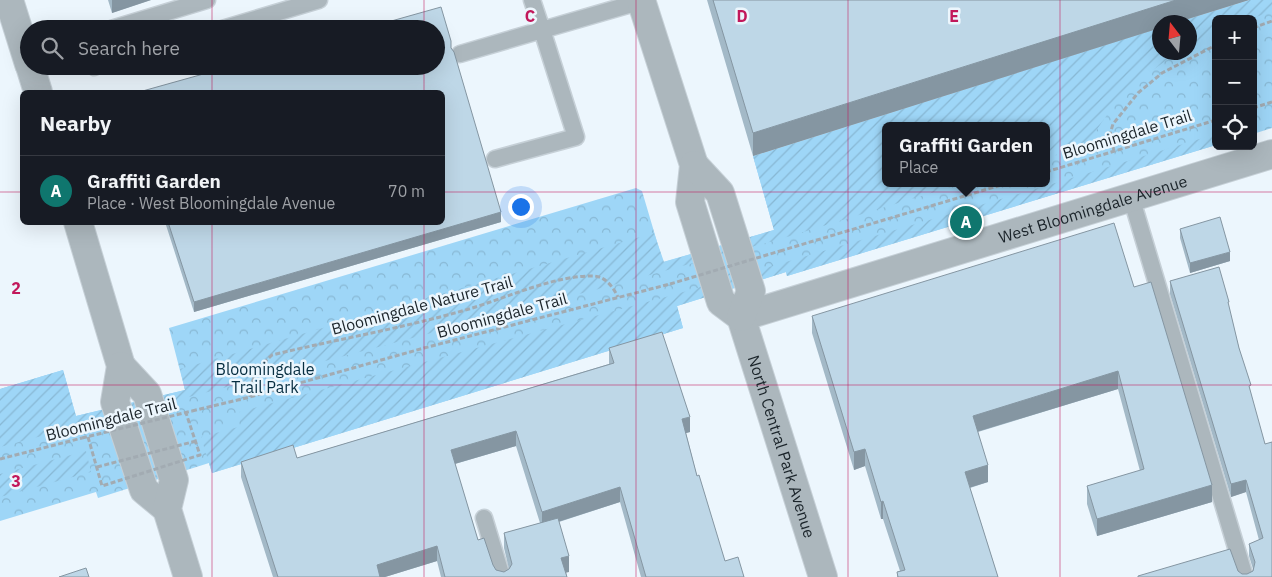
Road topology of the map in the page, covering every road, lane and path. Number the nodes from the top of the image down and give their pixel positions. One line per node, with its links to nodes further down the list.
1 (9, 0): 11 (street)
2 (206, 0): 6 (lane)
3 (319, 0): 7 (lane)
4 (532, 0): 10 (lane)
5 (642, 0): 10 (lane); 27 (street)
6 (140, 20)
7 (252, 20)
8 (1272, 21): 9 (path)
9 (1257, 27)
10 (542, 30): 13 (lane); 21 (lane)
11 (20, 34)
12 (1212, 47): 19 (path)
13 (460, 54)
14 (33, 75): 15 (street)
15 (37, 90)
16 (1272, 102): 17 (path)
17 (1257, 107)
18 (1212, 121): 19 (path, Bloomingdale Trail)
19 (1114, 151): 22 (path, Bloomingdale Trail)
20 (1272, 154): 24 (street, West Bloomingdale Avenue)
21 (495, 159)
22 (1050, 171)
23 (995, 187): 26 (path, Bloomingdale Trail, bridge)
24 (1131, 197): 27 (street, West Bloomingdale Avenue); 38 (lane)
25 (79, 225): 35 (street)
26 (618, 297): 28 (path, Bloomingdale Trail); 28 (path, Bloomingdale Nature Trail)
27 (741, 316): 37 (street, North Central Park Avenue)
28 (250, 397): 29 (path, Bloomingdale Trail, bridge)
29 (186, 412): 30 (path, Bloomingdale Trail, bridge); 31 (path, bridge)
30 (88, 437): 32 (path, Bloomingdale Trail, bridge); 33 (path, bridge)
31 (196, 441): 33 (path, bridge); 33 (path, bridge)
32 (0, 459)
33 (96, 467)
34 (484, 518): 36 (lane)
35 (188, 577)
36 (502, 577)
37 (823, 577)
38 (1245, 577)

